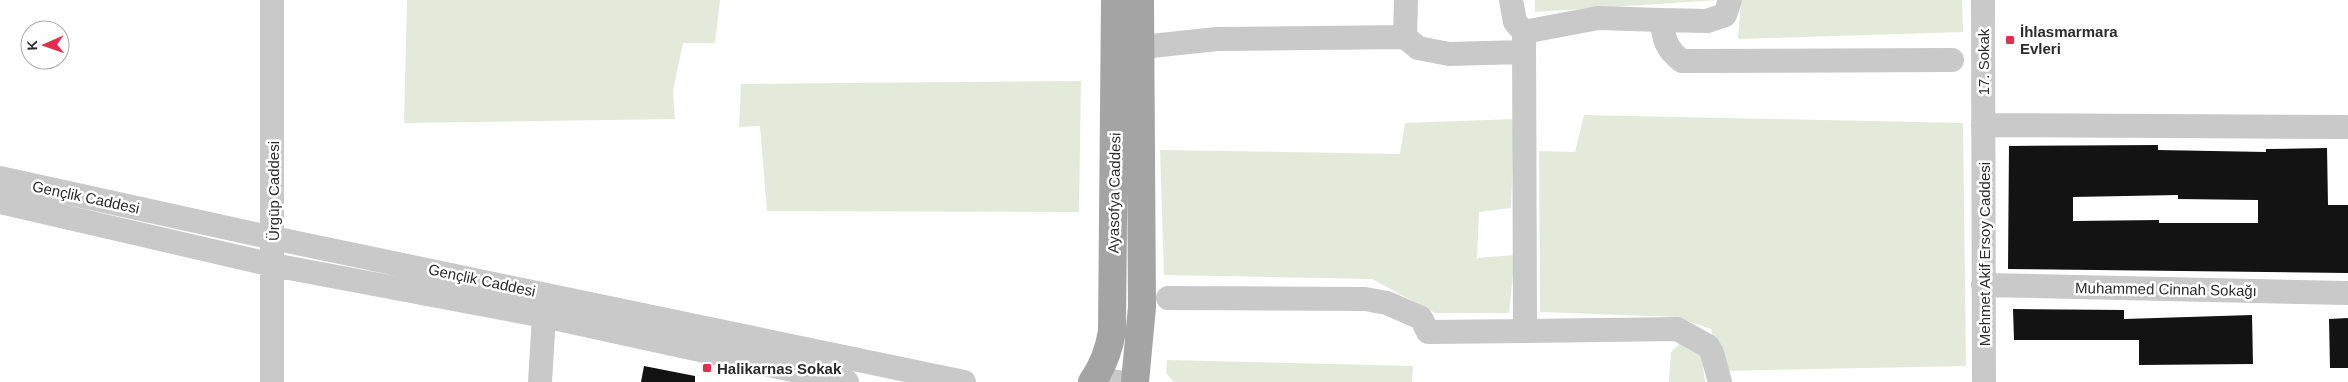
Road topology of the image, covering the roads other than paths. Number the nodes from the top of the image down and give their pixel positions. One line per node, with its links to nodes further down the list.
1 (272, 0): 17 (street, Ürgüp Caddesi)
2 (1115, 0): 11 (main road, Ayasofya Caddesi)
3 (1140, 0): 11 (main road, Ayasofya Caddesi)
4 (1406, 0): 9 (street)
5 (1511, 0): 10 (street)
6 (1730, 0): 8 (street)
7 (1983, 0): 13 (street, 17. Sokak)
8 (1662, 20): 10 (street); 12 (street)
9 (1405, 37): 10 (street); 11 (street)
10 (1524, 42): 23 (street)
11 (1128, 49): 29 (main road, Ayasofya Caddesi); 31 (main road, Ayasofya Caddesi)
12 (1952, 60)
13 (1983, 125): 14 (street); 19 (street, Mehmet Akif Ersoy Caddesi)
14 (2348, 127)
15 (0, 178): 17 (street, Gençlik Caddesi)
16 (0, 202): 18 (street, Gençlik Caddesi)
17 (273, 238): 18 (street, Ürgüp Caddesi); 24 (street, Gençlik Caddesi)
18 (272, 265): 22 (street, Gençlik Caddesi); 25 (street, Ürgüp Caddesi)
19 (1983, 285): 20 (street, Muhammed Cinnah Sokağı); 33 (street, Mehmet Akif Ersoy Caddesi)
20 (2348, 293)
21 (1168, 298): 23 (street)
22 (544, 316): 26 (street); 27 (street, Gençlik Caddesi)
23 (1525, 331): 32 (street)
24 (917, 376): 28 (street, Gençlik Caddesi)
25 (272, 382)
26 (540, 382)
27 (847, 382)
28 (964, 382)
29 (1092, 382): 30 (street)
30 (1118, 382)
31 (1135, 382)
32 (1720, 382)
33 (1984, 382)

